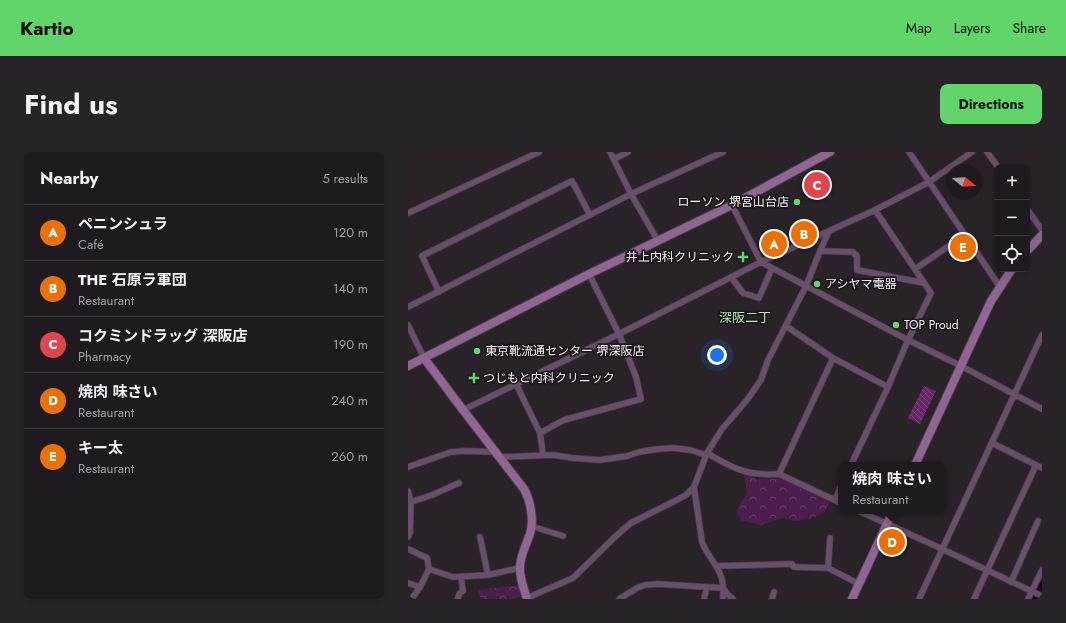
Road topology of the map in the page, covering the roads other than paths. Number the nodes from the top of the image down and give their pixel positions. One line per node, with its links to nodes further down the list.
1 (539, 152): 15 (street)
2 (610, 152): 9 (street)
3 (628, 152): 9 (street)
4 (723, 152): 12 (street)
5 (830, 152): 13 (street)
6 (909, 152): 11 (street)
7 (972, 152): 11 (street)
8 (987, 152): 10 (street)
9 (614, 159): 12 (street)
10 (996, 164)
11 (929, 182): 14 (street); 20 (street)
12 (632, 194): 17 (street); 22 (street)
13 (732, 205): 22 (street); 25 (street)
14 (875, 210): 19 (street); 27 (street)
15 (408, 213)
16 (1030, 213): 18 (street)
17 (590, 215): 34 (street); 34 (street)
18 (1042, 230)
19 (829, 231): 24 (street); 25 (street)
20 (965, 235): 27 (street); 33 (street)
21 (1042, 235): 23 (street)
22 (658, 241): 29 (street)
23 (1030, 248)
24 (820, 251): 31 (street); 32 (street)
25 (761, 262): 26 (street); 30 (street)
26 (772, 268): 30 (street); 32 (street)
27 (915, 269): 31 (street)
28 (1010, 272): 33 (street)
29 (589, 274): 38 (street); 41 (street)
30 (731, 277): 38 (street)
31 (924, 282): 40 (street)
32 (806, 286): 37 (street); 40 (street)
33 (1000, 287): 44 (street)
34 (439, 292): 35 (street)
35 (408, 307)
36 (408, 325): 41 (street)
37 (786, 326): 42 (street); 53 (street)
38 (619, 334): 45 (street); 50 (street)
39 (1042, 335): 47 (street)
40 (908, 340): 44 (street); 46 (street)
41 (424, 358): 43 (street); 49 (street)
42 (833, 358): 46 (street); 60 (street)
43 (408, 366)
44 (961, 366): 47 (street); 56 (street)
45 (516, 384): 49 (street); 50 (street)
46 (888, 387): 55 (street)
47 (1015, 394): 48 (street); 51 (street)
48 (1042, 409)
49 (463, 410): 52 (street)
50 (540, 433): 54 (street)
51 (992, 443): 57 (street); 78 (street)
52 (497, 454): 54 (street); 58 (street); 72 (street)
53 (706, 454): 54 (street); 60 (street); 62 (street)
54 (543, 455)
55 (852, 462)
56 (916, 462)
57 (1036, 465): 59 (street); 83 (street)
58 (408, 467)
59 (1042, 468)
60 (779, 474): 65 (street)
61 (460, 483): 66 (street)
62 (694, 487): 79 (street); 98 (street)
63 (408, 491): 66 (street)
64 (838, 493): 65 (street)
65 (835, 500): 67 (street)
66 (411, 502): 73 (street)
67 (838, 502)
68 (865, 514): 71 (street)
69 (892, 514): 71 (street)
70 (1038, 521): 87 (street)
71 (887, 524): 78 (street); 89 (street)
72 (531, 526): 74 (street); 80 (street)
73 (408, 536)
74 (563, 536)
75 (480, 537): 85 (street)
76 (830, 538): 81 (street)
77 (408, 549): 82 (street)
78 (942, 549): 83 (street); 105 (street)
79 (716, 566): 81 (street); 92 (street)
80 (520, 568): 85 (street); 98 (street)
81 (828, 568): 89 (street)
82 (429, 569): 86 (street); 90 (street)
83 (987, 570): 87 (street); 106 (street)
84 (1042, 570): 94 (street)
85 (488, 575): 86 (street)
86 (461, 577): 97 (street)
87 (1011, 582): 94 (street)
88 (408, 583): 90 (street)
89 (859, 584): 104 (street)
90 (420, 587): 96 (street)
91 (707, 587): 92 (street); 99 (street); 100 (street)
92 (723, 588): 101 (street); 102 (street)
93 (774, 592): 103 (street)
94 (1032, 592): 95 (street); 107 (street)
95 (1042, 596)
96 (412, 599)
97 (458, 599)
98 (527, 599)
99 (619, 599)
100 (704, 599)
101 (722, 599)
102 (733, 599)
103 (772, 599)
104 (852, 599)
105 (919, 599)
106 (974, 599)
107 (1028, 599)

